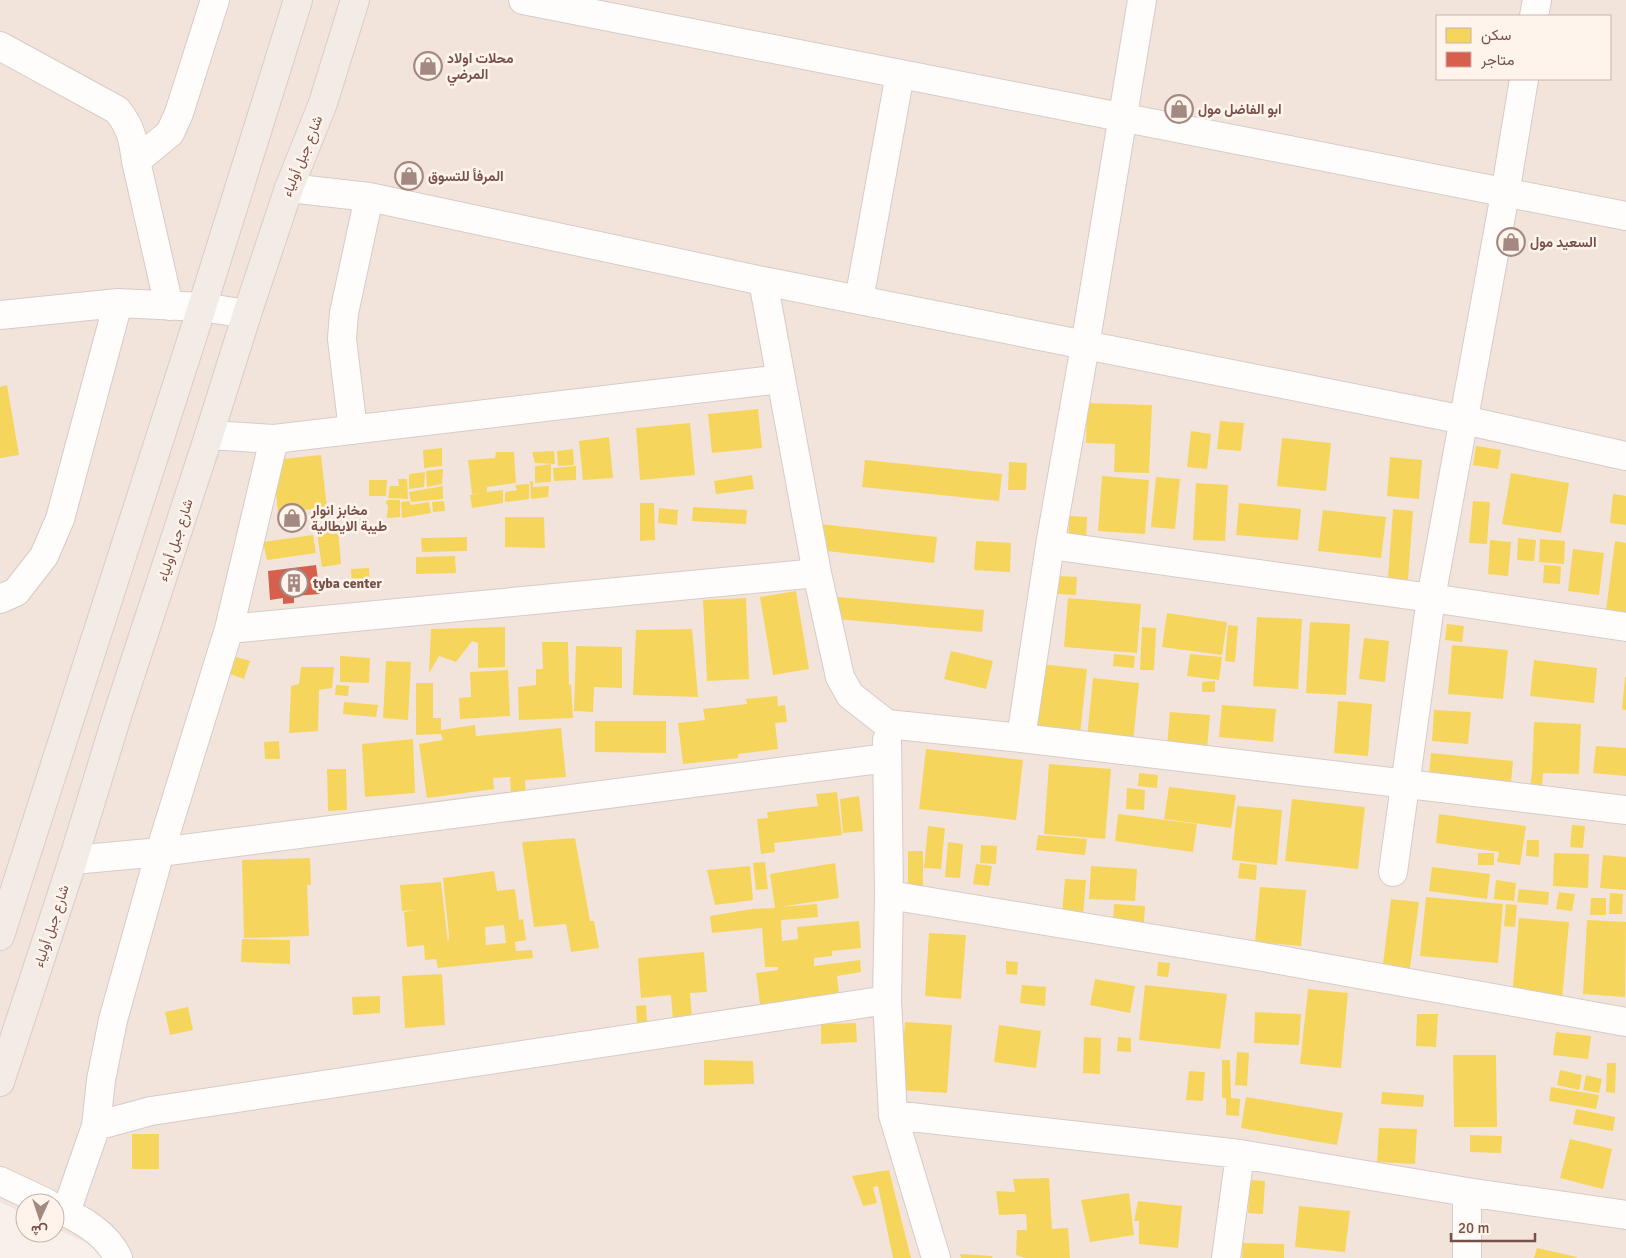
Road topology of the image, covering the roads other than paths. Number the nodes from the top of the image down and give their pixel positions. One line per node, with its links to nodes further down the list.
1 (215, 0): 12 (street)
2 (298, 0): 21 (main road)
3 (355, 0): 13 (main road, شارع جبل أولياء)
4 (523, 0): 9 (street)
5 (1142, 0): 11 (street)
6 (1537, 0): 7 (street)
7 (1534, 15)
8 (0, 46): 12 (street)
9 (900, 74): 11 (street); 18 (street)
10 (1524, 80): 14 (street)
11 (1122, 118): 14 (street); 24 (street)
12 (136, 161): 20 (street)
13 (289, 188): 15 (street); 22 (main road, شارع جبل أولياء)
14 (1505, 194): 16 (street); 26 (street)
15 (369, 197): 17 (street); 27 (street)
16 (1626, 216)
17 (763, 281): 18 (street); 25 (street)
18 (859, 300): 24 (street)
19 (118, 303): 20 (street); 23 (street); 34 (street)
20 (169, 306): 21 (street)
21 (202, 307): 22 (street); 46 (main road)
22 (246, 314): 28 (main road, شارع جبل أولياء)
23 (0, 315)
24 (1086, 346): 26 (street); 31 (street)
25 (781, 378): 27 (street); 32 (street)
26 (1464, 420): 30 (street); 33 (street)
27 (353, 430): 29 (street)
28 (209, 435): 29 (street); 43 (main road, شارع جبل أولياء)
29 (274, 439): 36 (street)
30 (1626, 456)
31 (1050, 545): 33 (street); 38 (street)
32 (817, 573): 36 (street); 37 (street)
33 (1431, 598): 35 (street); 40 (street)
34 (0, 599)
35 (1626, 627)
36 (229, 629): 42 (street)
37 (887, 724): 38 (street); 39 (street)
38 (1021, 738): 40 (street)
39 (887, 758): 42 (street); 45 (street)
40 (1404, 783): 41 (street); 44 (street)
41 (1626, 810)
42 (160, 852): 43 (street); 51 (street)
43 (73, 860): 49 (main road, شارع جبل أولياء)
44 (1393, 872)
45 (889, 895): 47 (street); 48 (street)
46 (0, 936)
47 (887, 1000): 50 (street); 51 (street)
48 (1626, 1022)
49 (0, 1082)
50 (893, 1115): 52 (street); 60 (street)
51 (96, 1126): 56 (street)
52 (1240, 1154): 54 (street); 61 (street)
53 (0, 1181): 55 (street)
54 (1468, 1192): 58 (street); 62 (street)
55 (26, 1193)
56 (63, 1193)
57 (65, 1212): 59 (street)
58 (1626, 1215)
59 (118, 1258)
60 (936, 1258)
61 (1226, 1258)
62 (1467, 1258)

